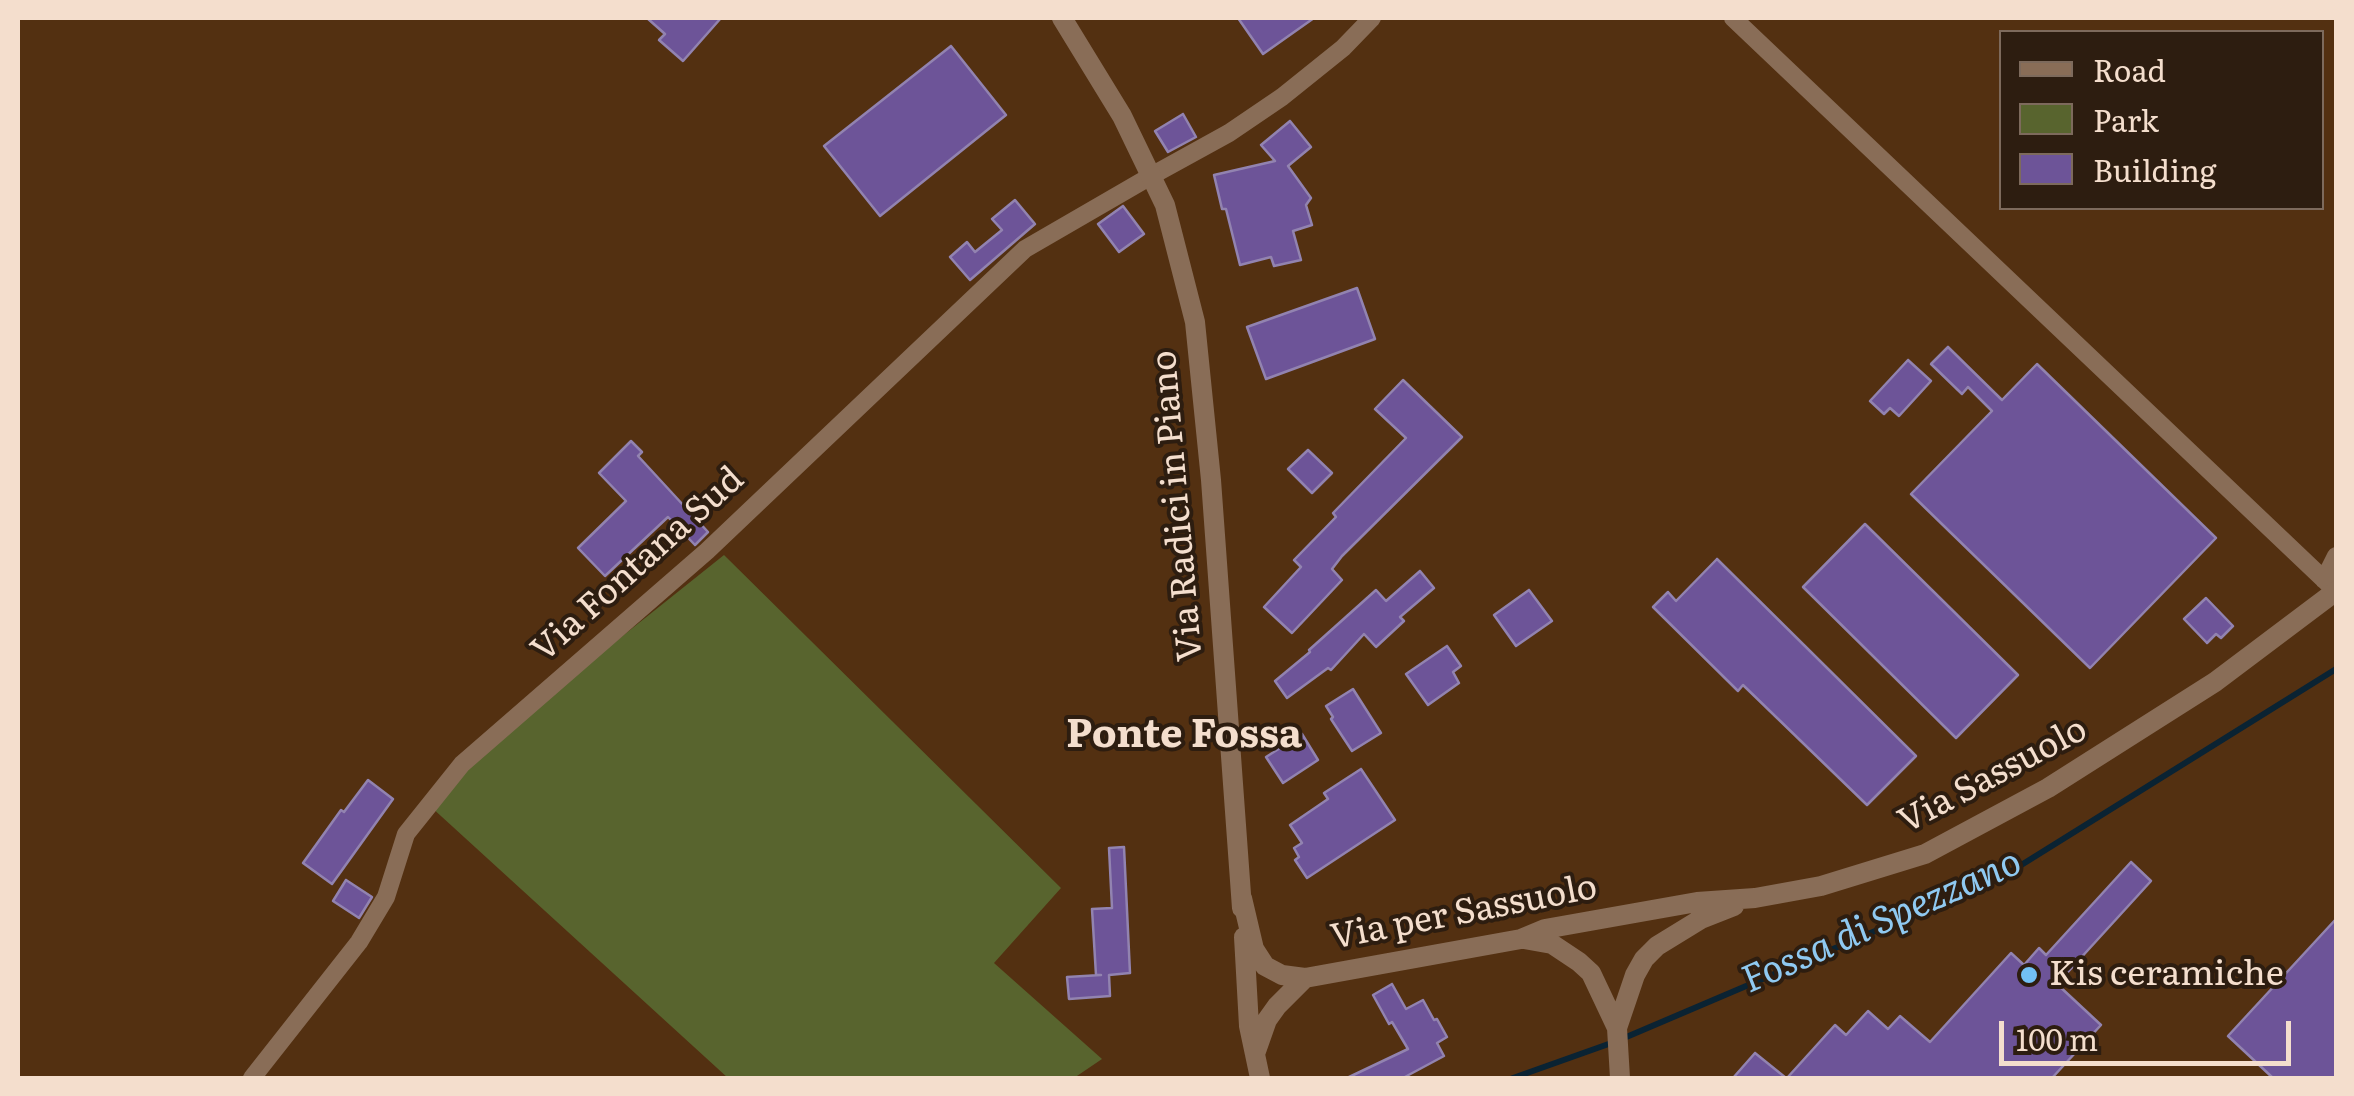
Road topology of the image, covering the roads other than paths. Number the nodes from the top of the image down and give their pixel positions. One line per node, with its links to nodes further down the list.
1 (1062, 18): 4 (street, Via Radici in Piano)
2 (1372, 18): 4 (street, Via Fontana Sud)
3 (1733, 18): 6 (street)
4 (1151, 176): 7 (street, Via Radici in Piano); 15 (street, Via Fontana Sud)
5 (2336, 556): 6 (street)
6 (2332, 588): 8 (street, Via Sassuolo)
7 (1242, 898): 11 (street); 13 (street, Via Radici in Piano)
8 (1755, 898): 9 (street, Via Sassuolo); 12 (street)
9 (1636, 913): 10 (street, Via per Sassuolo)
10 (1521, 939): 11 (street, Via per Sassuolo); 12 (street)
11 (1305, 978): 13 (street)
12 (1617, 1022): 14 (street)
13 (1254, 1054): 16 (street, Via Radici in Piano)
14 (1627, 1076)
15 (252, 1078)
16 (1260, 1078)

